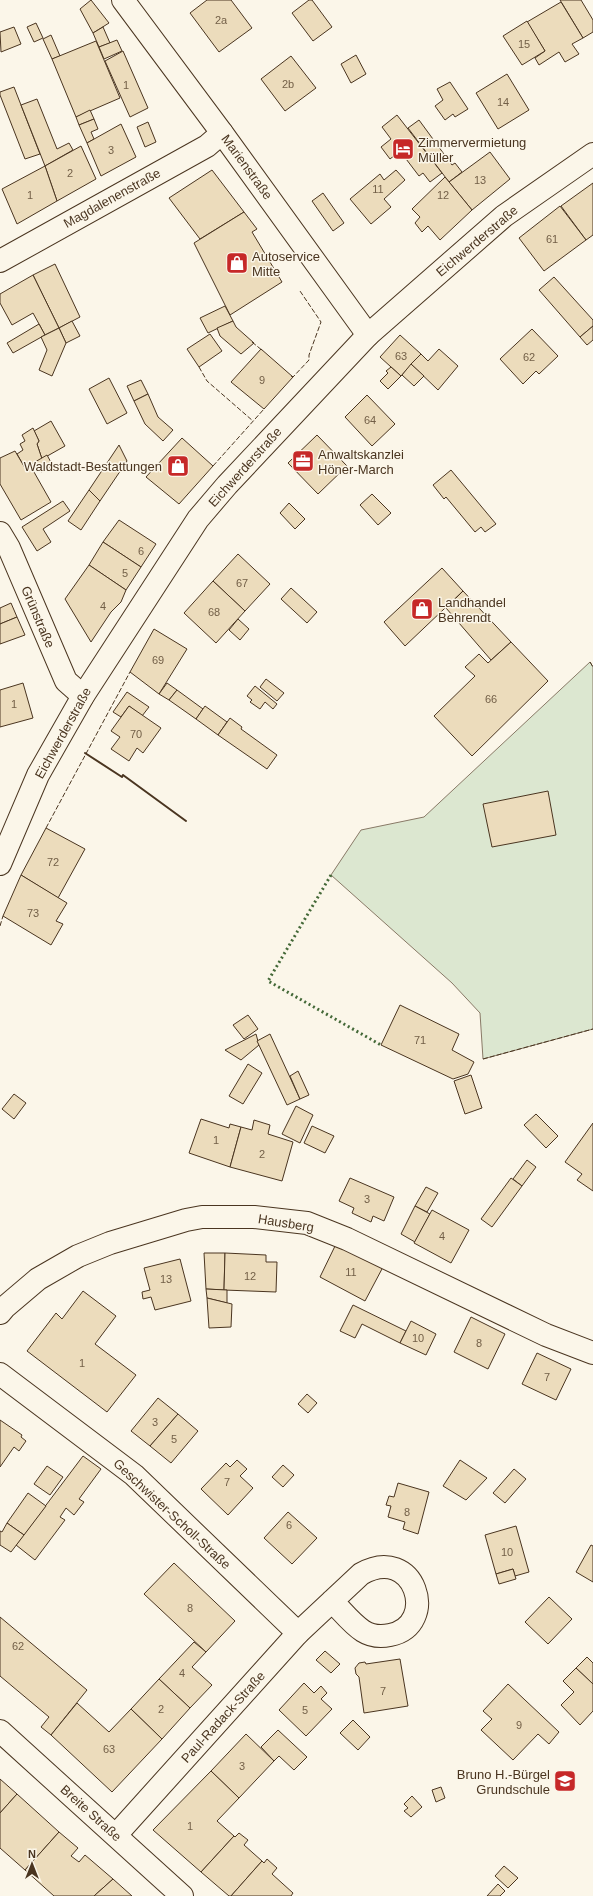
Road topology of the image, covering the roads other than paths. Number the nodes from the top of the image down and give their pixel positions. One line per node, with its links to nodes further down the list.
1 (123, 0): 2 (street, Marienstraße)
2 (222, 133): 4 (street, Magdalenenstraße); 5 (street, Marienstraße)
3 (593, 154): 5 (street, Eichwerderstraße)
4 (0, 261)
5 (368, 335): 7 (street, Eichwerderstraße)
6 (0, 533): 7 (street, Grünstraße)
7 (83, 696): 8 (street, Eichwerderstraße)
8 (2, 850)
9 (0, 1313): 10 (street, Hausberg)
10 (593, 1354)
11 (0, 1374): 13 (street, Geschwister-Scholl-Straße)
12 (332, 1601): 13 (street, Paul-Radack-Straße)
13 (298, 1633): 15 (street, Paul-Radack-Straße)
14 (0, 1731): 15 (street, Breite Straße)
15 (116, 1835): 16 (street, Breite Straße)
16 (182, 1896)

